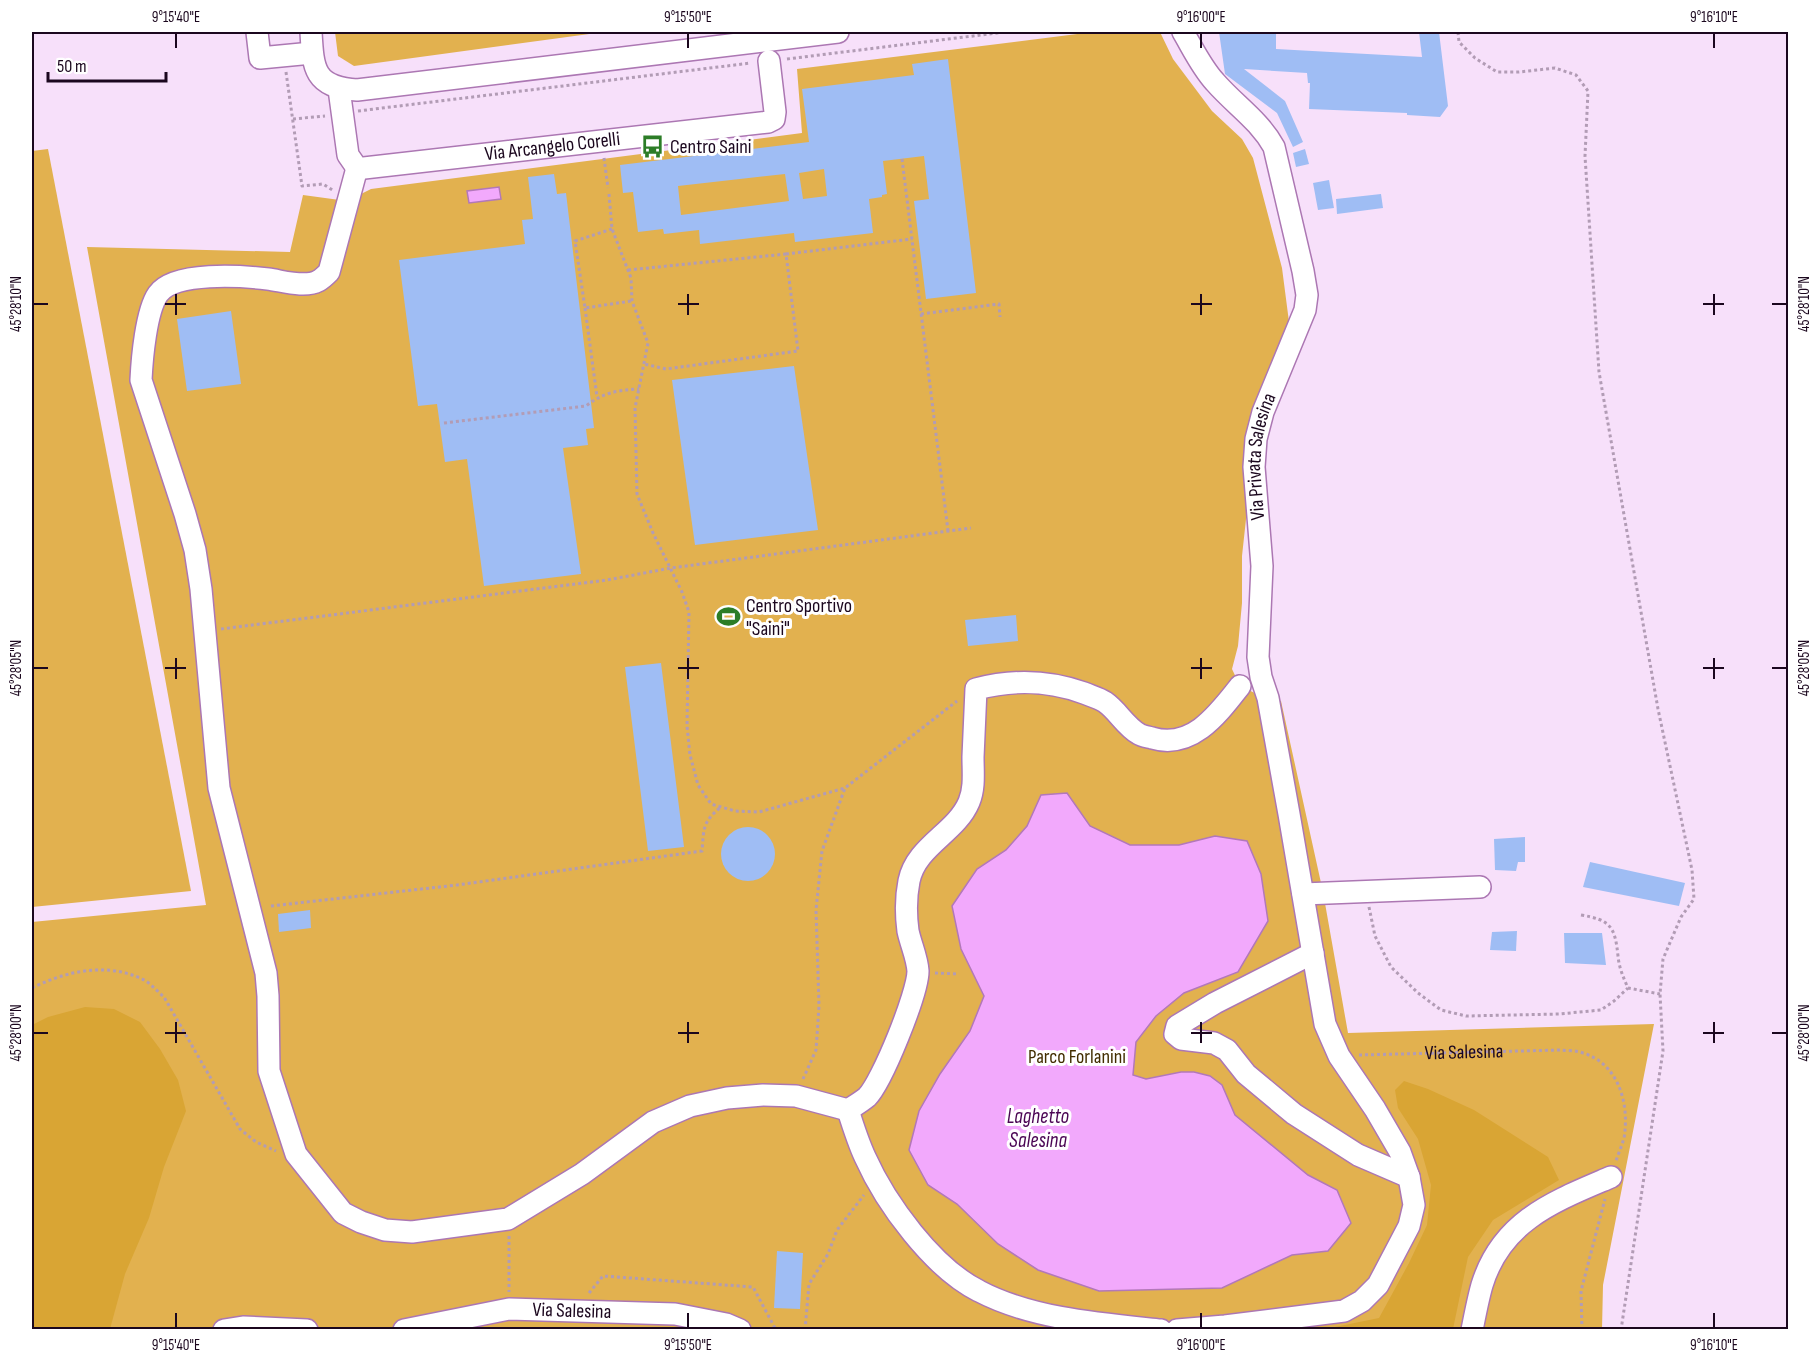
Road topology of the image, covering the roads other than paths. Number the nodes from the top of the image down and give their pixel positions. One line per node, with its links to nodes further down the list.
1 (257, 32): 6 (street)
2 (311, 32): 6 (street)
3 (838, 32): 5 (street)
4 (1183, 32): 9 (street, Via Privata Salesina)
5 (767, 40): 7 (street); 8 (street, Via Arcangelo Corelli)
6 (312, 53): 7 (street)
7 (339, 89): 8 (street)
8 (357, 168): 13 (street)
9 (1250, 681): 11 (street, Via Privata Salesina); 13 (street)
10 (1480, 887): 11 (street)
11 (1303, 894): 12 (street, Via Privata Salesina)
12 (1313, 953): 14 (street); 14 (street)
13 (848, 1110): 20 (street)
14 (1409, 1177): 21 (street)
15 (1611, 1177): 22 (street)
16 (224, 1329): 17 (street)
17 (308, 1329)
18 (404, 1329): 19 (street, Via Salesina)
19 (740, 1329)
20 (1161, 1329)
21 (1177, 1329)
22 (1472, 1329)

